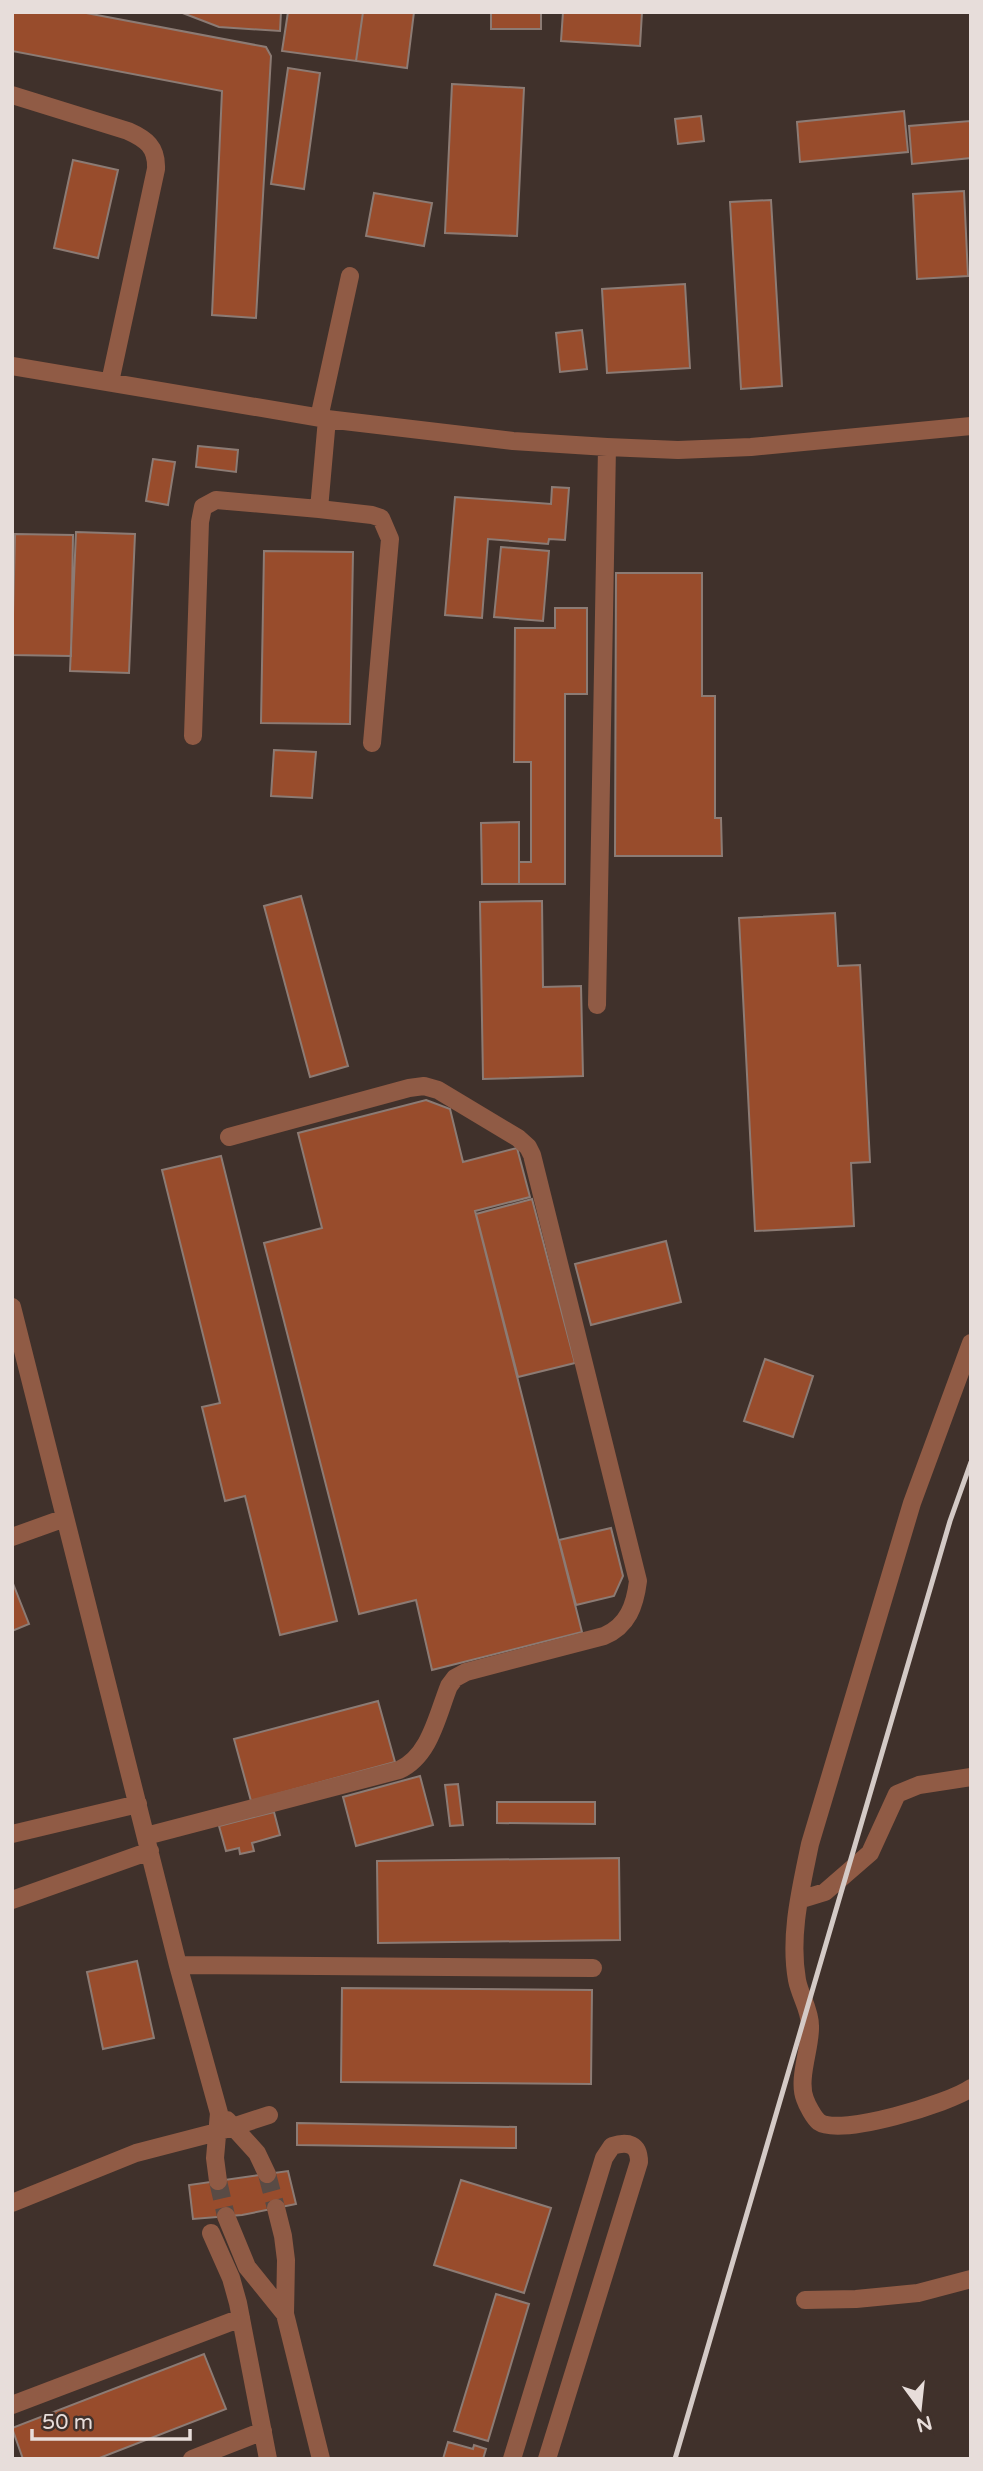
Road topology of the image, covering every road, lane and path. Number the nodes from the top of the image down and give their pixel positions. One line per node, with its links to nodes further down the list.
1 (12, 95): 4 (street)
2 (350, 276): 5 (street)
3 (12, 366): 4 (street)
4 (110, 382): 5 (street)
5 (323, 418): 7 (street); 8 (street)
6 (971, 426): 7 (street)
7 (607, 447): 11 (street)
8 (319, 509): 9 (street); 10 (street)
9 (193, 736)
10 (372, 743)
11 (597, 1005)
12 (229, 1137): 21 (street)
13 (12, 1307): 15 (street)
14 (971, 1343): 23 (street)
15 (20, 1374): 16 (street)
16 (65, 1518): 17 (street); 19 (street)
17 (12, 1537)
18 (971, 1777): 23 (street)
19 (138, 1804): 20 (street); 21 (street)
20 (12, 1834)
21 (148, 1844): 22 (street); 24 (street)
22 (12, 1900)
23 (799, 1900): 26 (street)
24 (178, 1965): 25 (street); 28 (street)
25 (593, 1968)
26 (971, 2088)
27 (269, 2115): 28 (street)
28 (225, 2129): 29 (street); 30 (street); 31 (street)
29 (267, 2174)
30 (218, 2181)
31 (12, 2203)
32 (276, 2208): 37 (street)
33 (226, 2216): 37 (street)
34 (211, 2233): 38 (street)
35 (971, 2279): 36 (street)
36 (805, 2300)
37 (285, 2314): 45 (street)
38 (241, 2318): 39 (street); 42 (street)
39 (12, 2405)
40 (524, 2419): 41 (street); 41 (street); 46 (street)
41 (555, 2430): 47 (street)
42 (263, 2431): 43 (street); 44 (street)
43 (192, 2459)
44 (268, 2459)
45 (321, 2459)
46 (512, 2459)
47 (547, 2459)

